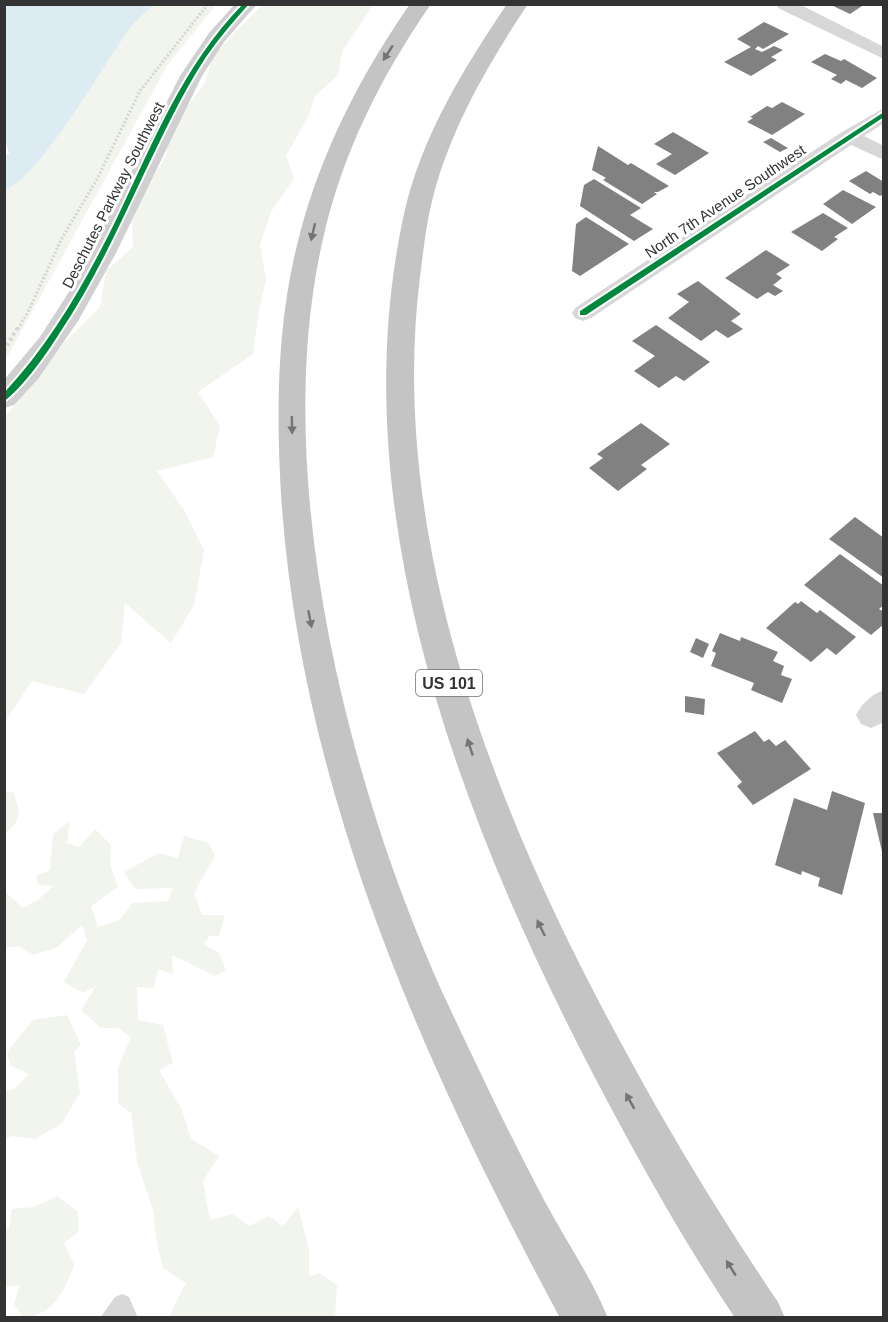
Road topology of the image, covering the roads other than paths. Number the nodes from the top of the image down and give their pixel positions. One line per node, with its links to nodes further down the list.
1 (247, 4): 10 (street, Deschutes Parkway Southwest)
2 (421, 4): 13 (highway, one-way to 13)
3 (518, 4): 14 (highway, US 101, one-way to 3)
4 (784, 4): 5 (street)
5 (884, 54)
6 (884, 114): 7 (street, North 7th Avenue Southwest)
7 (849, 136): 8 (street); 9 (street, North 7th Avenue Southwest)
8 (884, 154)
9 (583, 313)
10 (4, 398)
11 (110, 1317): 12 (lane)
12 (128, 1317)
13 (585, 1317)
14 (762, 1317)

